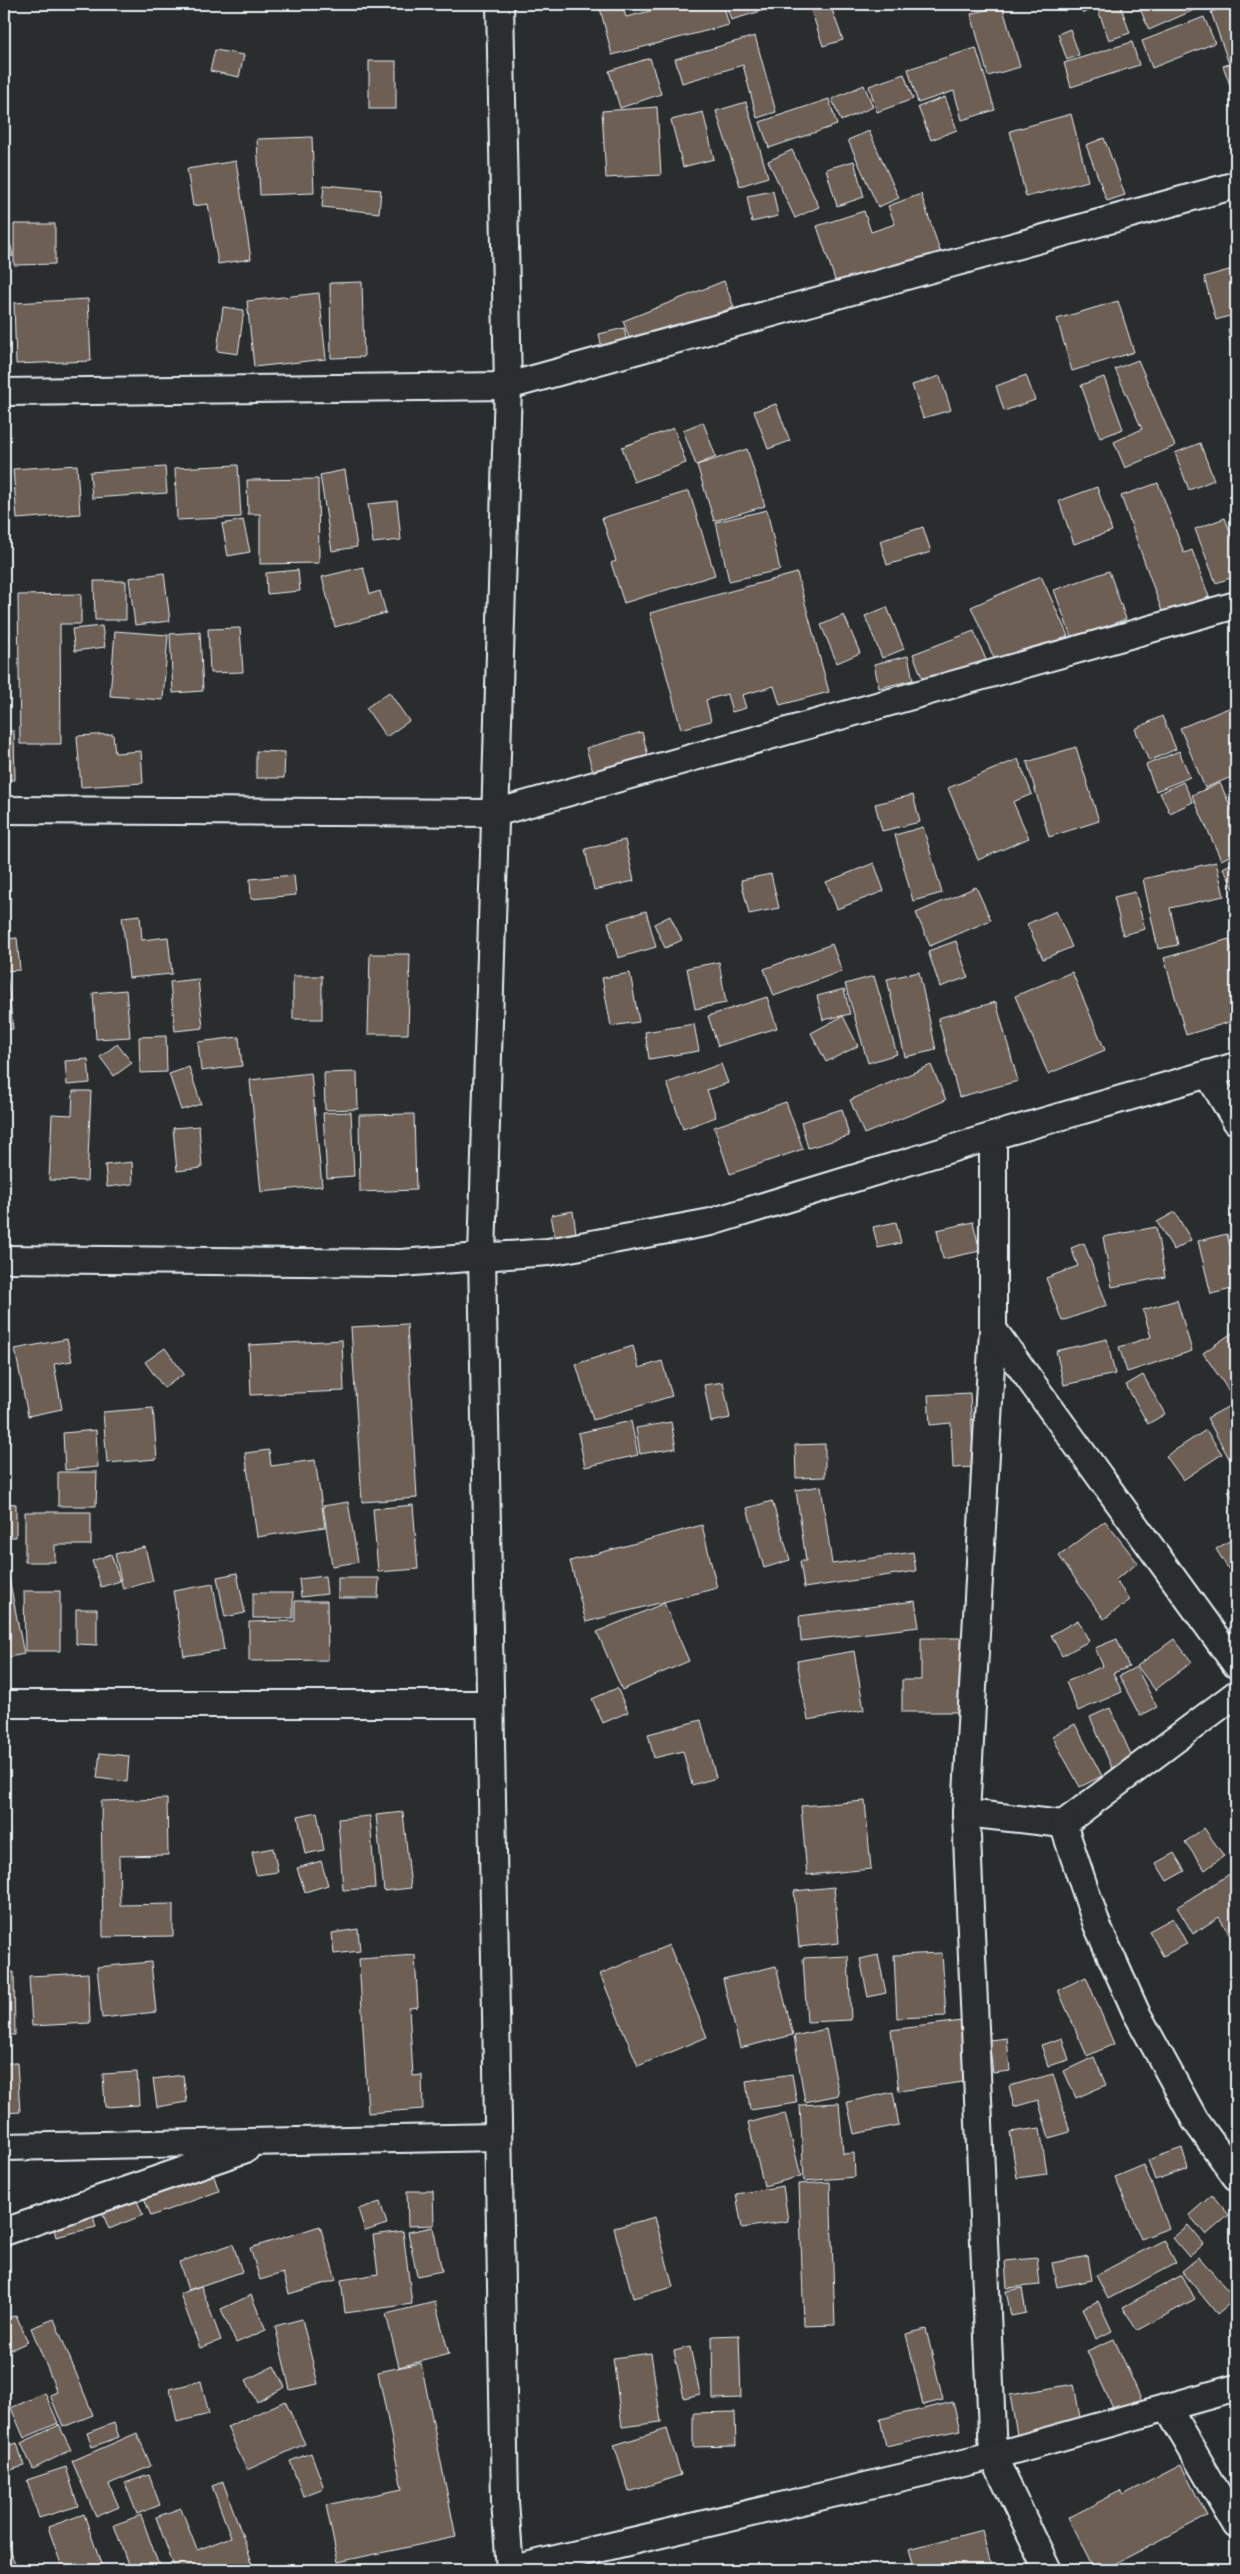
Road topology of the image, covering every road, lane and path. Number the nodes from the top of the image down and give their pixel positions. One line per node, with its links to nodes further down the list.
1 (500, 4): 3 (street)
2 (1236, 185): 3 (street)
3 (508, 386): 4 (street); 7 (street)
4 (4, 392)
5 (1236, 605): 7 (street)
6 (4, 810): 7 (street)
7 (495, 813): 12 (street)
8 (1236, 1066): 9 (street)
9 (1208, 1074): 10 (street); 11 (street)
10 (1236, 1121)
11 (993, 1136): 12 (street); 14 (street)
12 (482, 1256): 13 (street); 18 (street)
13 (4, 1259)
14 (993, 1329): 15 (street); 19 (street)
15 (1236, 1665)
16 (1236, 1694): 20 (street)
17 (4, 1704): 18 (street)
18 (490, 1704): 21 (street)
19 (966, 1813): 20 (street); 28 (street)
20 (1064, 1824): 24 (street)
21 (498, 2137): 22 (street); 30 (street)
22 (271, 2140): 23 (street); 25 (street)
23 (4, 2147)
24 (1236, 2177)
25 (4, 2232)
26 (1236, 2388): 27 (street)
27 (1167, 2407): 28 (street); 29 (street)
28 (993, 2456): 30 (street); 31 (street)
29 (1236, 2524)
30 (510, 2570)
31 (1048, 2570)

